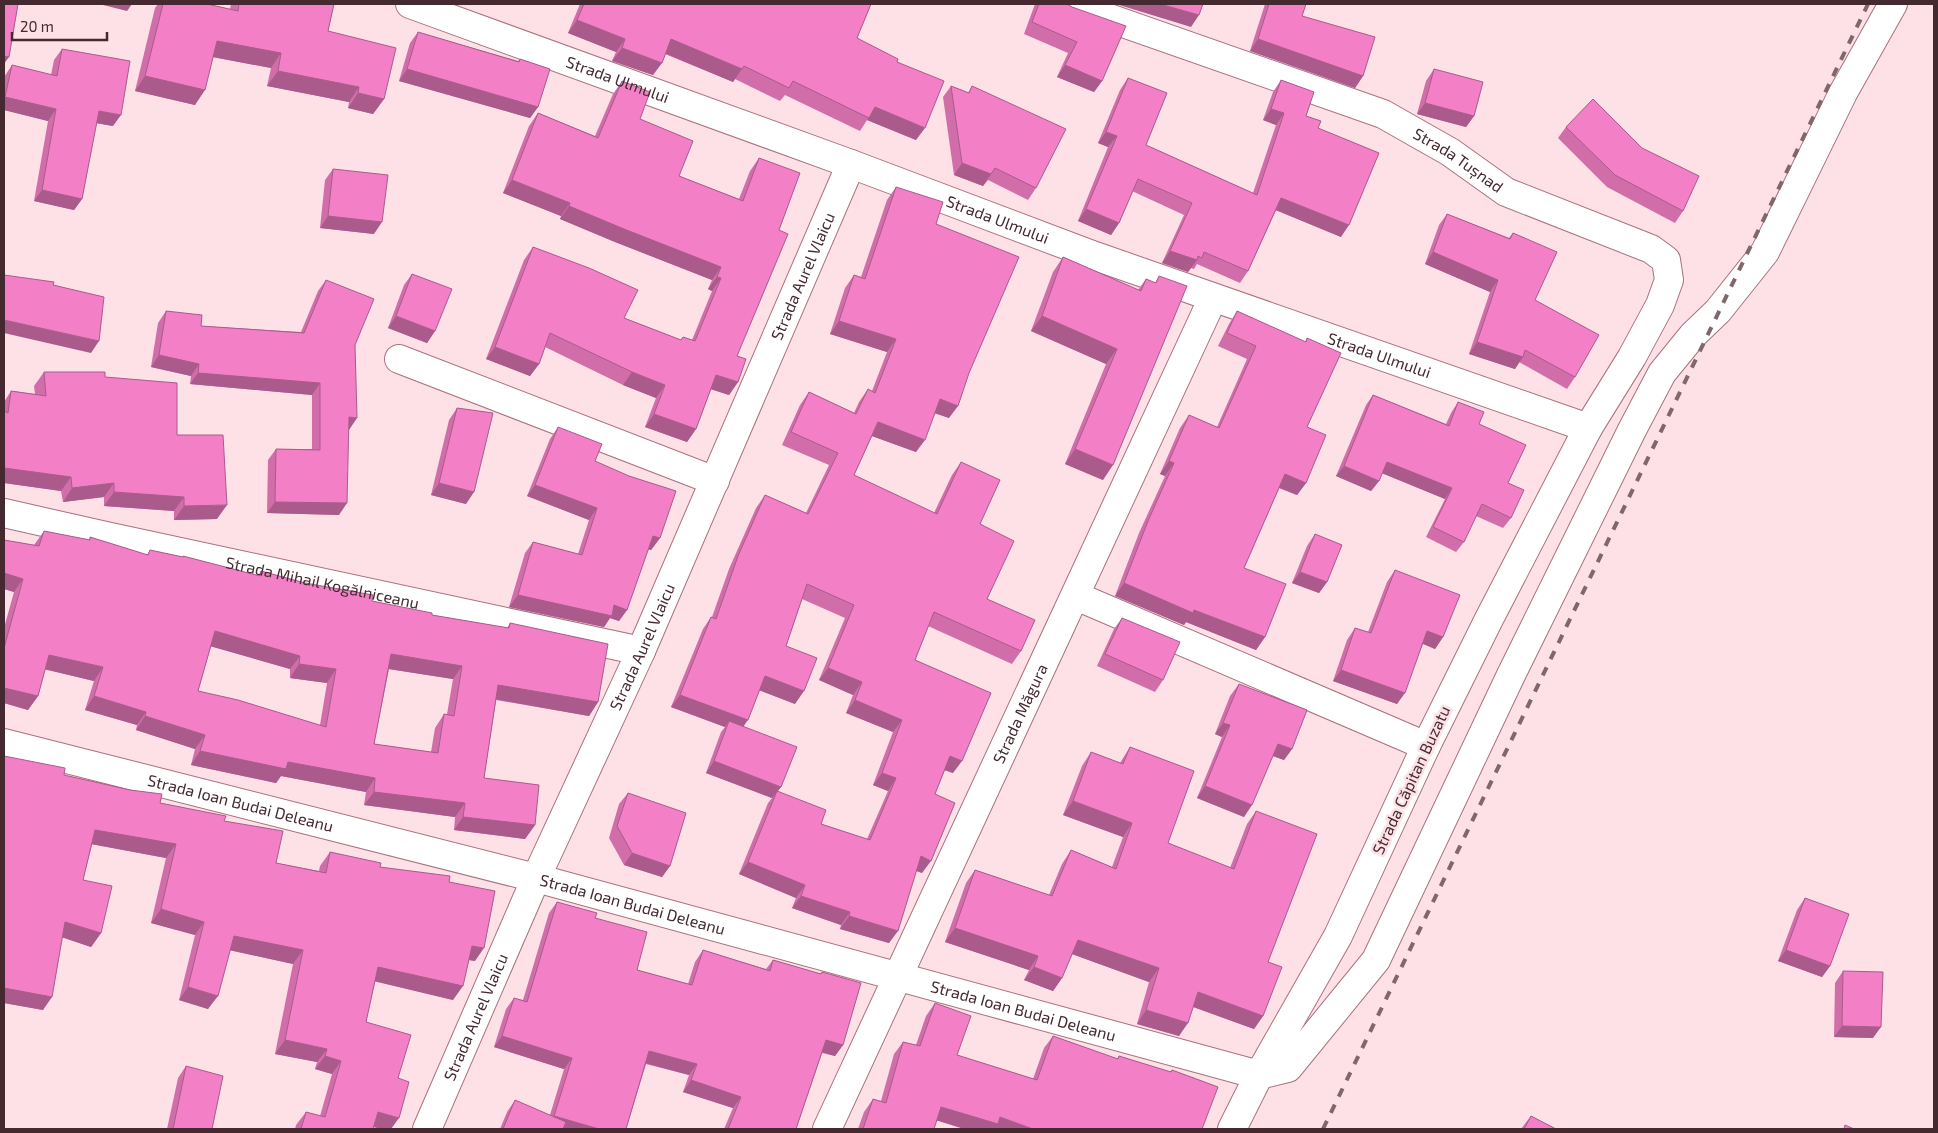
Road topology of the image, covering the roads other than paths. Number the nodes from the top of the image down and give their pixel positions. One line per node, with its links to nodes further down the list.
1 (410, 4): 4 (street, Strada Ulmului)
2 (1069, 4): 7 (street, Strada Tușnad)
3 (1893, 4): 16 (street)
4 (851, 164): 5 (street, Strada Ulmului); 8 (street, Strada Aurel Vlaicu)
5 (1213, 298): 7 (street, Strada Ulmului); 10 (street, Strada Măgura)
6 (399, 359): 8 (street)
7 (1588, 428): 13 (street, Strada Căpitan Buzatu)
8 (715, 481): 11 (street, Strada Aurel Vlaicu)
9 (4, 513): 11 (street, Strada Mihail Kogălniceanu)
10 (1076, 596): 13 (street); 15 (street, Strada Măgura)
11 (641, 651): 14 (street, Strada Aurel Vlaicu)
12 (4, 743): 14 (street, Strada Ioan Budai Deleanu)
13 (1426, 746): 16 (street, Strada Căpitan Buzatu)
14 (536, 878): 15 (street, Strada Ioan Budai Deleanu); 17 (street, Strada Aurel Vlaicu)
15 (898, 977): 16 (street, Strada Ioan Budai Deleanu); 18 (street, Strada Măgura)
16 (1259, 1075): 19 (street, Strada Căpitan Buzatu)
17 (427, 1129)
18 (827, 1129)
19 (1232, 1129)

